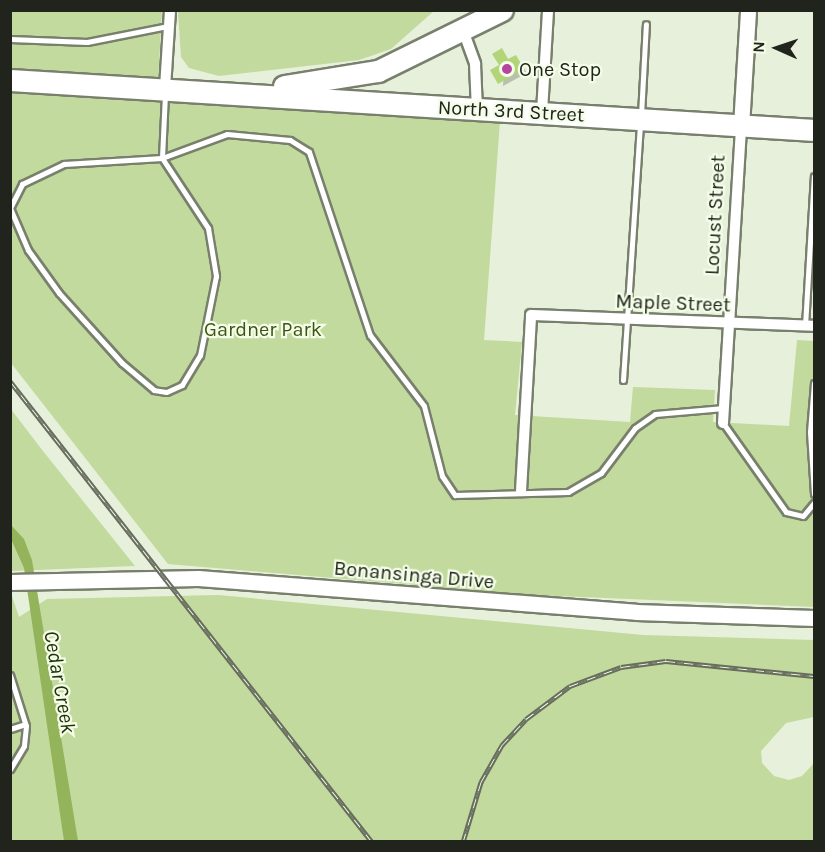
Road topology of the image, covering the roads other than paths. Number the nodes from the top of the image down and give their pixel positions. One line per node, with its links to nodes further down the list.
1 (170, 10): 6 (street)
2 (502, 10): 7 (highway)
3 (548, 10): 13 (street)
4 (748, 10): 15 (street, Locust Street)
5 (645, 24): 14 (lane)
6 (168, 26): 8 (lane); 10 (street)
7 (464, 33): 11 (highway); 12 (street)
8 (10, 39)
9 (10, 80): 10 (highway)
10 (165, 88): 11 (highway); 17 (lane)
11 (208, 91): 12 (highway, North 3rd Street)
12 (477, 109): 13 (highway, North 3rd Street)
13 (542, 112): 14 (highway, North 3rd Street)
14 (640, 119): 15 (highway, North 3rd Street); 20 (lane)
15 (741, 126): 16 (highway, North 3rd Street); 21 (street, Locust Street)
16 (814, 130)
17 (162, 158): 19 (lane); 19 (lane); 27 (lane)
18 (814, 176): 22 (lane)
19 (10, 208)
20 (628, 319): 21 (street, Maple Street); 23 (lane); 27 (street, Maple Street)
21 (729, 324): 22 (street, Maple Street); 25 (street, Locust Street)
22 (810, 326)
23 (623, 380)
24 (814, 383): 28 (lane)
25 (724, 408): 26 (street, Locust Street); 27 (lane)
26 (723, 423): 29 (lane)
27 (521, 490)
28 (814, 494)
29 (814, 503)
30 (10, 582): 31 (street, Bonansinga Drive)
31 (814, 618)
32 (10, 675): 33 (lane)
33 (25, 724): 34 (lane); 35 (lane)
34 (10, 729)
35 (10, 769)

